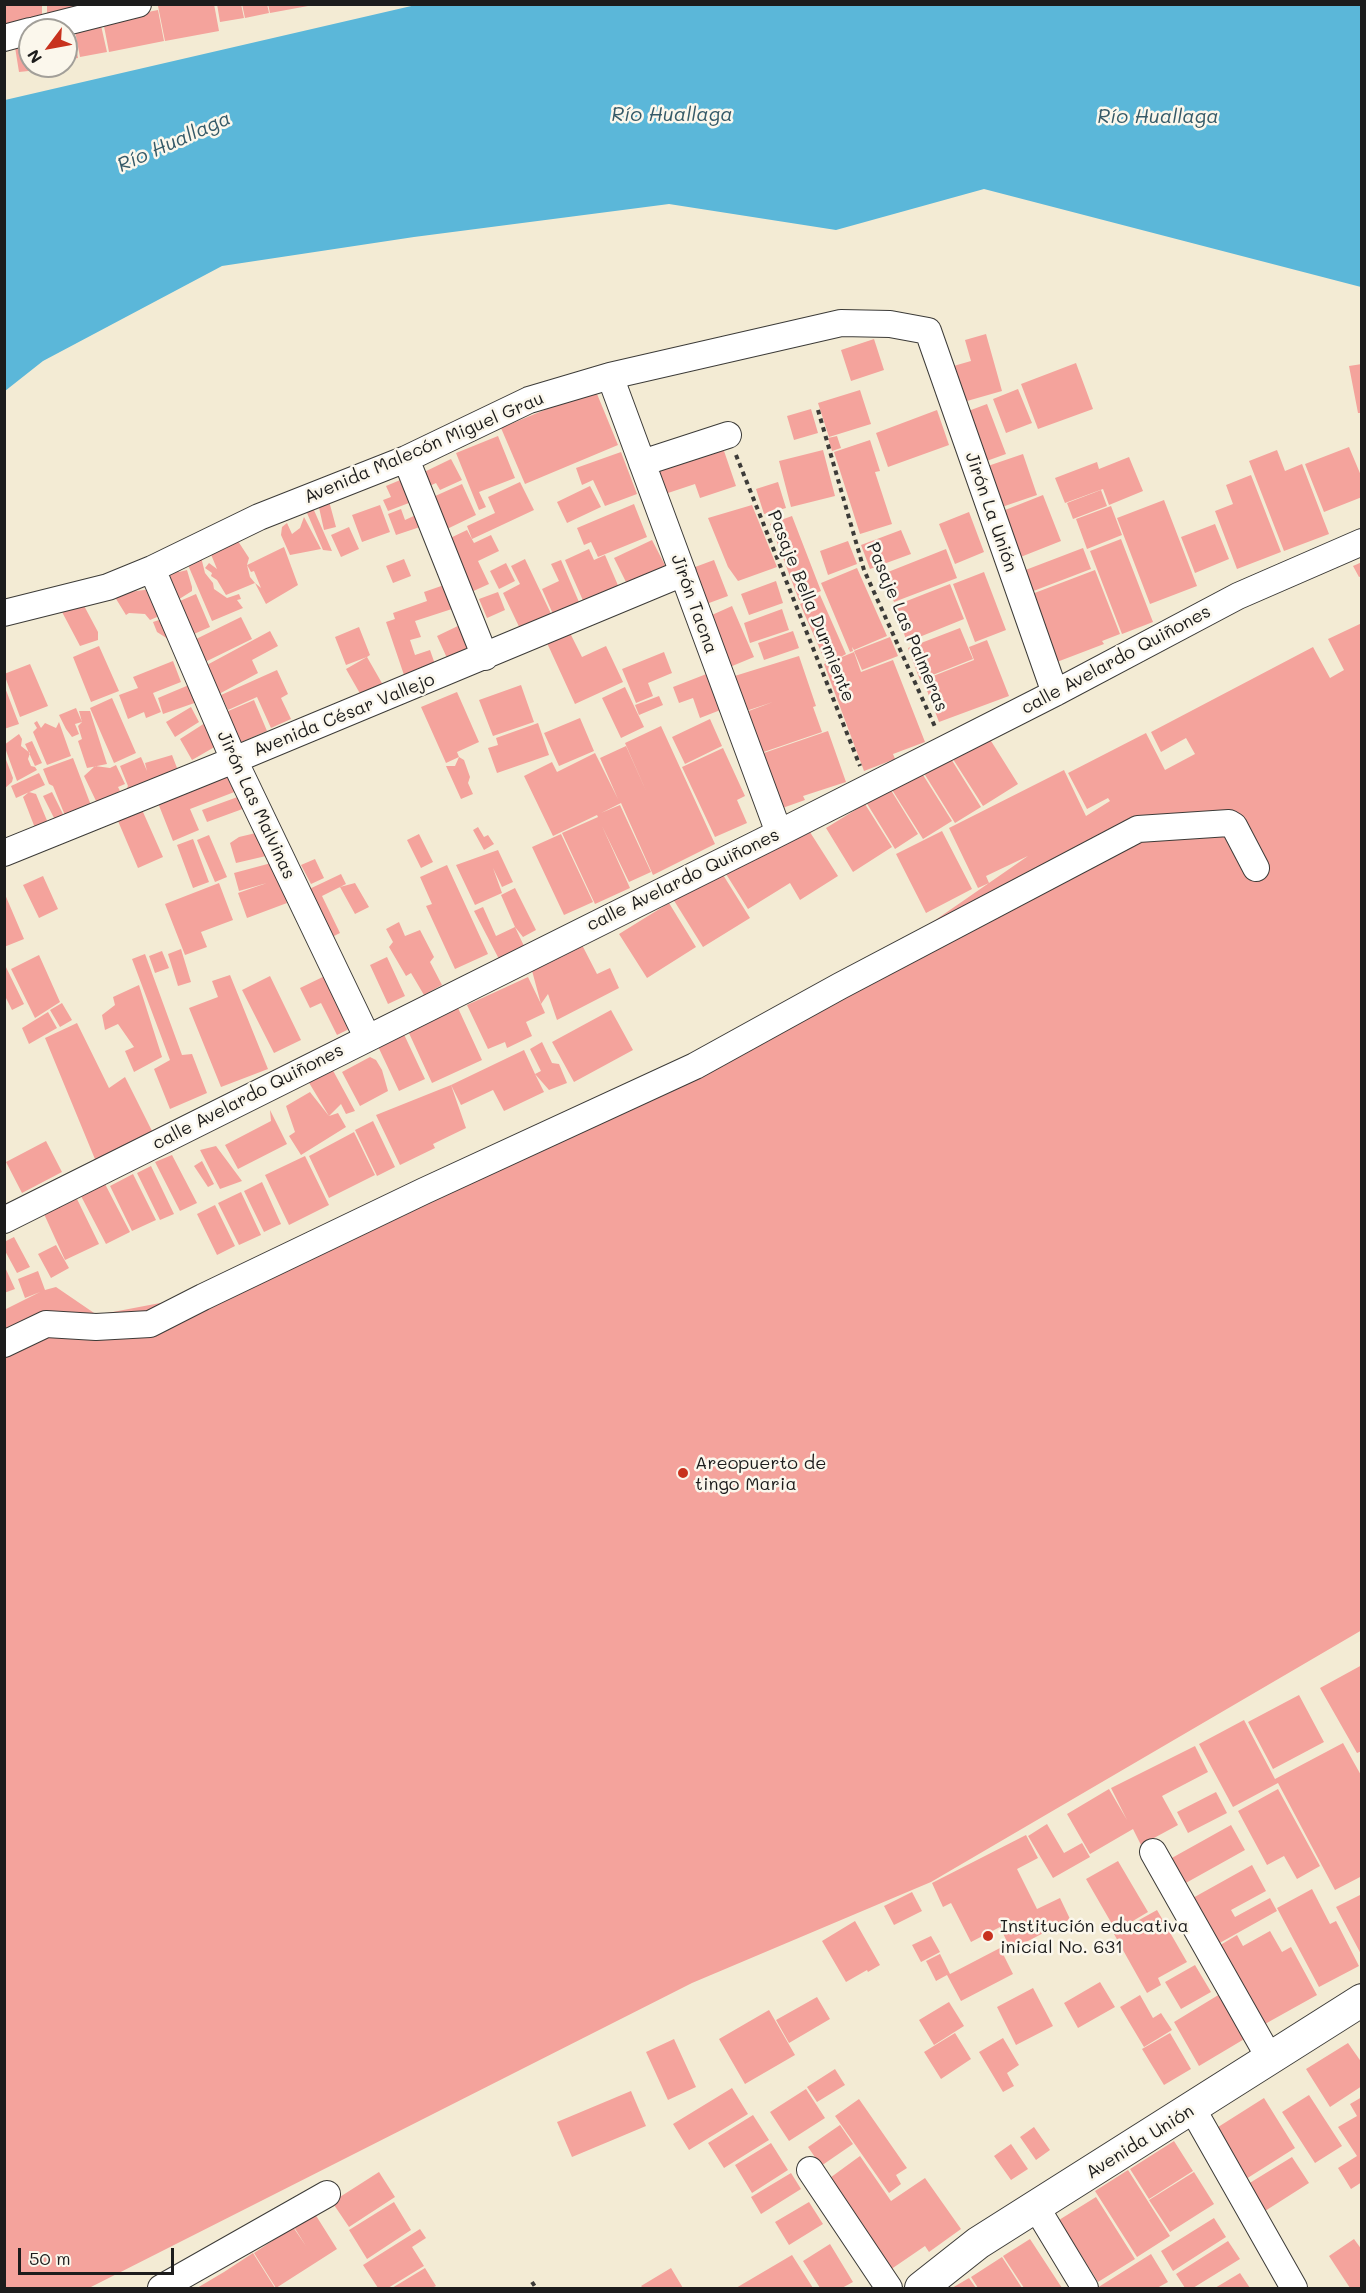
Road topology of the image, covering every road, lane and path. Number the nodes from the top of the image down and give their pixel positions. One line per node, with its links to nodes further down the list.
1 (138, 4): 2 (street)
2 (78, 19)
3 (928, 332): 4 (street, Avenida Malecón Miguel Grau); 14 (street, Jirón La Unión)
4 (610, 376): 7 (street, Avenida Malecón Miguel Grau); 8 (street, Jirón Tacna)
5 (818, 410): 15 (path, Pasaje Las Palmeras)
6 (728, 435): 8 (street); 17 (path, Pasaje Bella Durmiente)
7 (406, 459): 10 (street, Avenida Malecón Miguel Grau); 13 (street)
8 (642, 463): 11 (street, Jirón Tacna)
9 (1362, 542): 14 (street, calle Avelardo Quiñones)
10 (152, 569): 12 (street, Avenida Malecón Miguel Grau); 16 (street, Jirón Las Malvinas)
11 (683, 573): 13 (street, Avenida César Vallejo); 18 (street, Jirón Tacna)
12 (4, 613)
13 (485, 657): 16 (street, Avenida César Vallejo)
14 (1055, 693): 15 (street, calle Avelardo Quiñones)
15 (945, 749): 17 (street, calle Avelardo Quiñones)
16 (234, 760): 19 (street, Avenida César Vallejo); 21 (street, Jirón Las Malvinas)
17 (869, 787): 18 (street, calle Avelardo Quiñones)
18 (779, 833): 21 (street, calle Avelardo Quiñones)
19 (4, 852)
20 (1256, 868): 23 (street)
21 (367, 1037): 22 (street, calle Avelardo Quiñones)
22 (4, 1220)
23 (4, 1344)
24 (1153, 1852): 26 (street)
25 (1362, 2000): 26 (main road, Avenida Unión)
26 (1269, 2057): 27 (main road, Avenida Unión)
27 (1192, 2108): 30 (main road, Avenida Unión); 37 (street)
28 (810, 2170): 34 (street)
29 (327, 2194): 32 (street)
30 (1036, 2207): 35 (main road, Avenida Unión); 36 (street)
31 (532, 2282): 33 (path)
32 (161, 2289)
33 (536, 2289)
34 (890, 2289)
35 (921, 2289)
36 (1085, 2289)
37 (1294, 2289)

